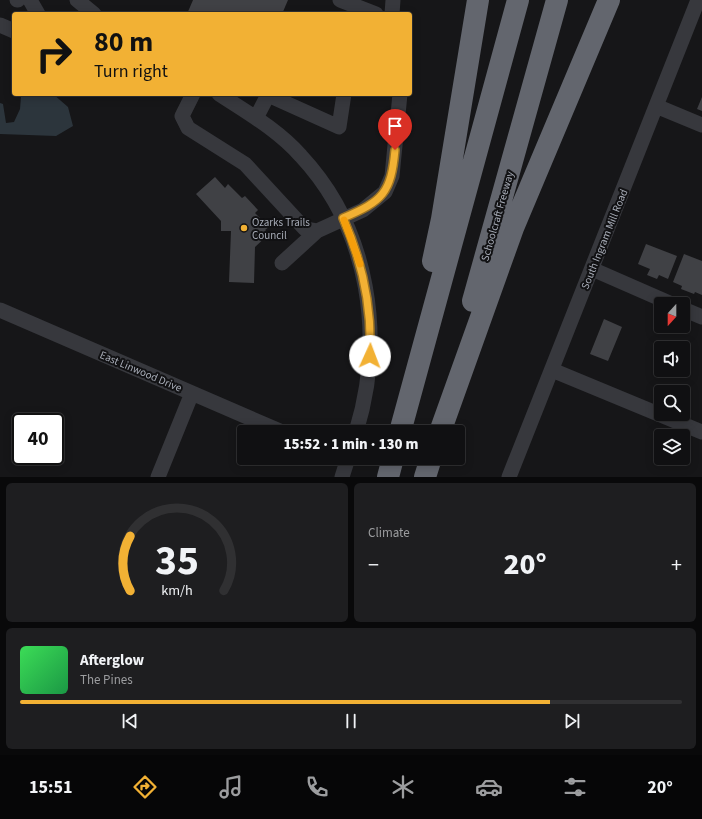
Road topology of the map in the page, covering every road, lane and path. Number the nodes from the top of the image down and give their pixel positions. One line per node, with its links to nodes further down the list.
1 (30, 0): 10 (street)
2 (77, 0): 11 (street)
3 (340, 0): 12 (street)
4 (393, 0): 13 (street)
5 (478, 0): 37 (highway)
6 (518, 0): 38 (highway)
7 (557, 0): 39 (highway, Schoolcraft Freeway)
8 (609, 0): 40 (highway)
9 (698, 0): 22 (street, South Ingram Mill Road)
10 (37, 12)
11 (92, 12)
12 (371, 12)
13 (392, 12)
14 (0, 25): 15 (street)
15 (12, 30)
16 (192, 96): 26 (street)
17 (222, 96): 23 (street)
18 (267, 96): 23 (street)
19 (272, 96): 20 (street)
20 (344, 96)
21 (400, 96): 25 (street)
22 (656, 106): 24 (street); 28 (street, South Ingram Mill Road)
23 (256, 118): 25 (street)
24 (702, 125)
25 (343, 218): 26 (street); 36 (street)
26 (317, 231): 27 (street)
27 (282, 263)
28 (592, 269): 29 (street); 33 (street, South Ingram Mill Road)
29 (656, 297)
30 (0, 310): 34 (street, East Linwood Drive)
31 (690, 312): 32 (street)
32 (702, 317)
33 (552, 370): 41 (street); 49 (street, South Ingram Mill Road)
34 (192, 393): 35 (street, East Linwood Drive); 45 (street)
35 (266, 425)
36 (357, 425)
37 (397, 425)
38 (402, 425)
39 (441, 425)
40 (442, 425)
41 (702, 432)
42 (344, 465): 46 (street)
43 (391, 465): 47 (highway)
44 (429, 465): 48 (highway)
45 (158, 477)
46 (342, 477)
47 (388, 477)
48 (426, 477)
49 (509, 477)

